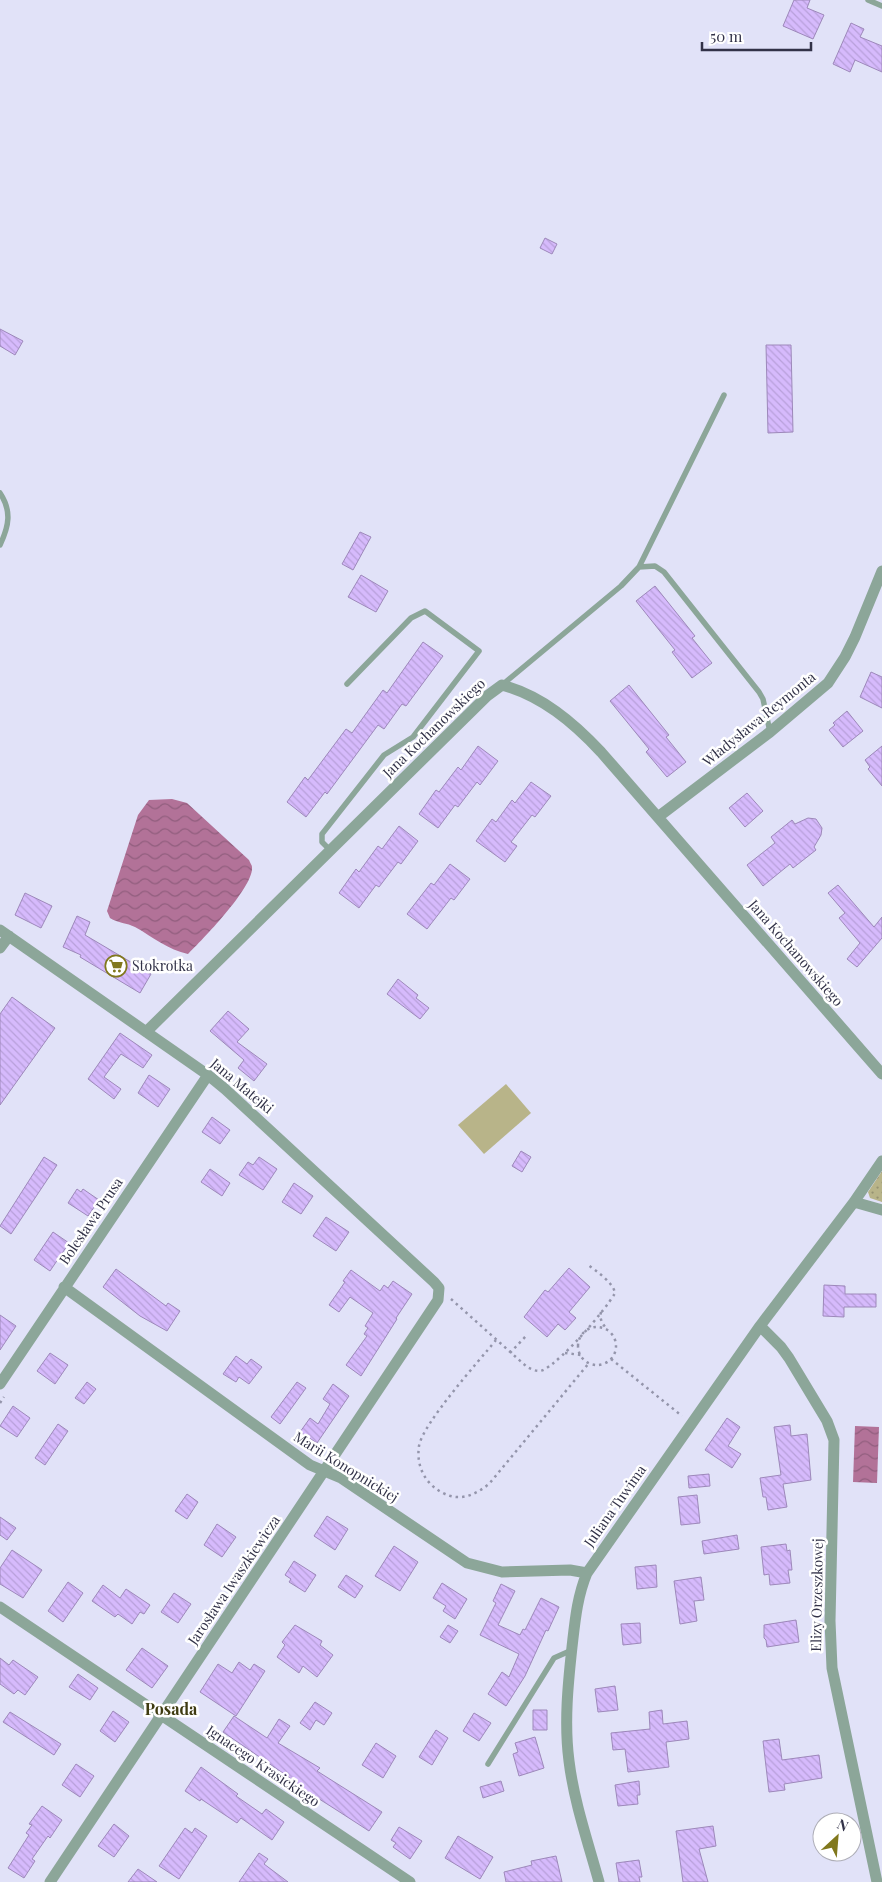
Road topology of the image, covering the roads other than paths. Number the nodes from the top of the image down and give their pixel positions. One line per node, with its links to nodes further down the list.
1 (868, 0): 2 (lane)
2 (882, 6)
3 (724, 395): 6 (lane)
4 (0, 492): 5 (lane)
5 (0, 545)
6 (639, 567): 9 (lane); 10 (lane)
7 (882, 571): 10 (street, Władysława Reymonta)
8 (347, 684): 12 (lane)
9 (502, 685): 11 (street, Jana Kochanowskiego); 12 (street, Jana Kochanowskiego)
10 (770, 732): 11 (street, Władysława Reymonta)
11 (658, 817): 16 (street, Jana Kochanowskiego)
12 (330, 850): 15 (street, Jana Kochanowskiego)
13 (4, 933): 14 (street); 15 (street, Jana Matejki)
14 (0, 948)
15 (146, 1032): 17 (street, Jana Matejki)
16 (882, 1074)
17 (208, 1075): 21 (street, Bolesława Prusa); 22 (street, Jana Matejki)
18 (882, 1161): 19 (street, Juliana Tuwima)
19 (854, 1202): 20 (street); 23 (street, Juliana Tuwima)
20 (882, 1210)
21 (64, 1287): 24 (street, Bolesława Prusa); 25 (street, Marii Konopnickiej)
22 (439, 1290): 25 (street, Jarosława Iwaszkiewicza)
23 (760, 1326): 26 (street, Juliana Tuwima); 34 (street, Elizy Orzeszkowej)
24 (0, 1384)
25 (325, 1471): 26 (street, Marii Konopnickiej); 29 (street, Jarosława Iwaszkiewicza)
26 (587, 1573): 28 (street, Juliana Tuwima)
27 (0, 1607): 29 (street, Ignacego Krasickiego)
28 (572, 1650): 30 (lane); 33 (street, Juliana Tuwima)
29 (161, 1716): 31 (street, Jarosława Iwaszkiewicza); 32 (street, Ignacego Krasickiego)
30 (488, 1764)
31 (54, 1881)
32 (410, 1882)
33 (599, 1882)
34 (877, 1882)

